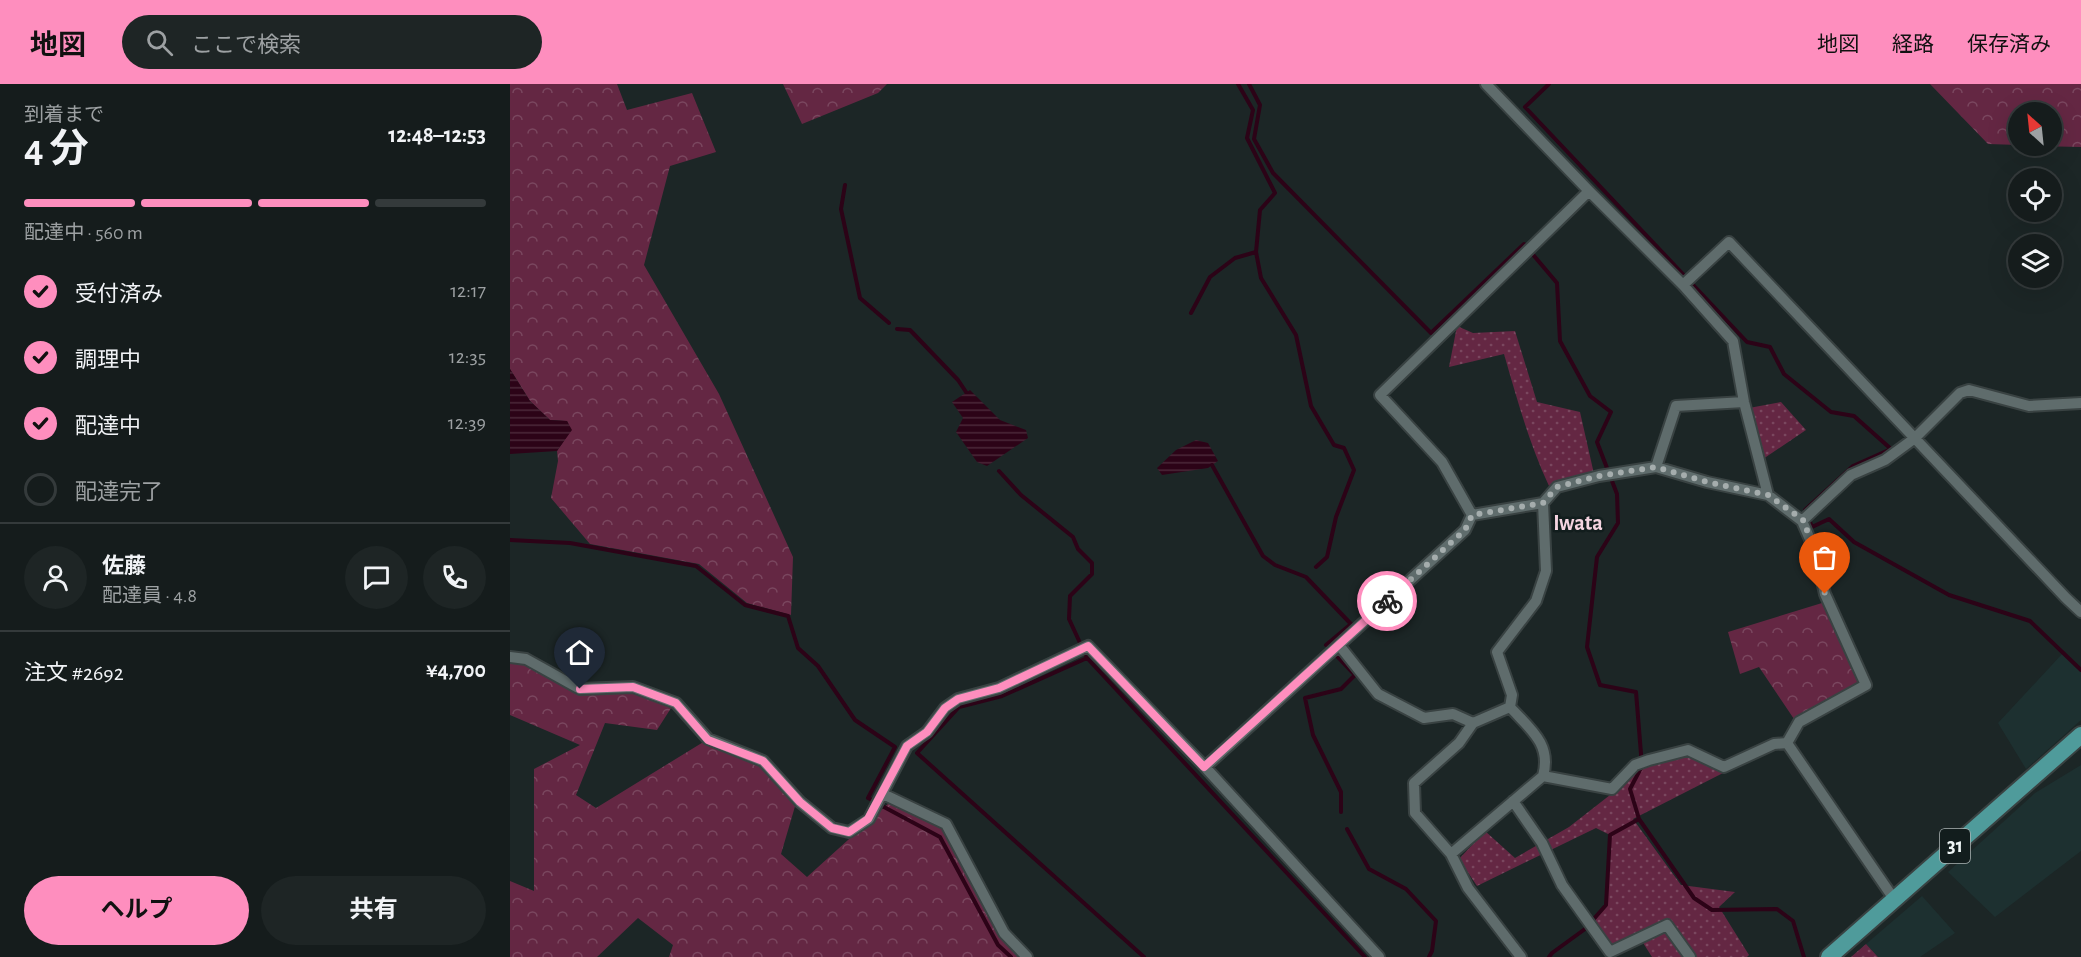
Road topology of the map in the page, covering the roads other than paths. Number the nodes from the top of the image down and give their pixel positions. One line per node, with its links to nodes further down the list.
1 (1486, 84): 2 (street)
2 (1589, 191): 3 (street); 10 (street)
3 (1683, 285): 4 (street); 6 (street)
4 (1744, 402): 7 (street); 8 (street)
5 (2081, 403): 6 (street)
6 (1915, 438): 11 (street); 12 (street)
7 (1656, 467): 8 (street); 9 (street)
8 (1768, 495): 11 (street)
9 (1543, 503): 10 (street); 15 (street)
10 (1472, 515): 13 (street)
11 (1806, 517): 18 (street)
12 (2081, 612)
13 (1339, 645): 16 (street); 19 (street)
14 (510, 657): 21 (street)
15 (1510, 707): 16 (street); 20 (street)
16 (1473, 723): 23 (street)
17 (2079, 740): 24 (main road, 31)
18 (1787, 743): 20 (street); 24 (street)
19 (1204, 767): 21 (street); 27 (street)
20 (1543, 776): 22 (street)
21 (883, 794): 26 (street)
22 (1512, 801): 23 (street); 25 (street)
23 (1451, 854): 28 (street)
24 (1894, 899): 30 (main road, 31)
25 (1606, 955): 29 (street)
26 (1027, 957)
27 (1379, 957)
28 (1521, 957)
29 (1690, 957)
30 (1829, 957)

